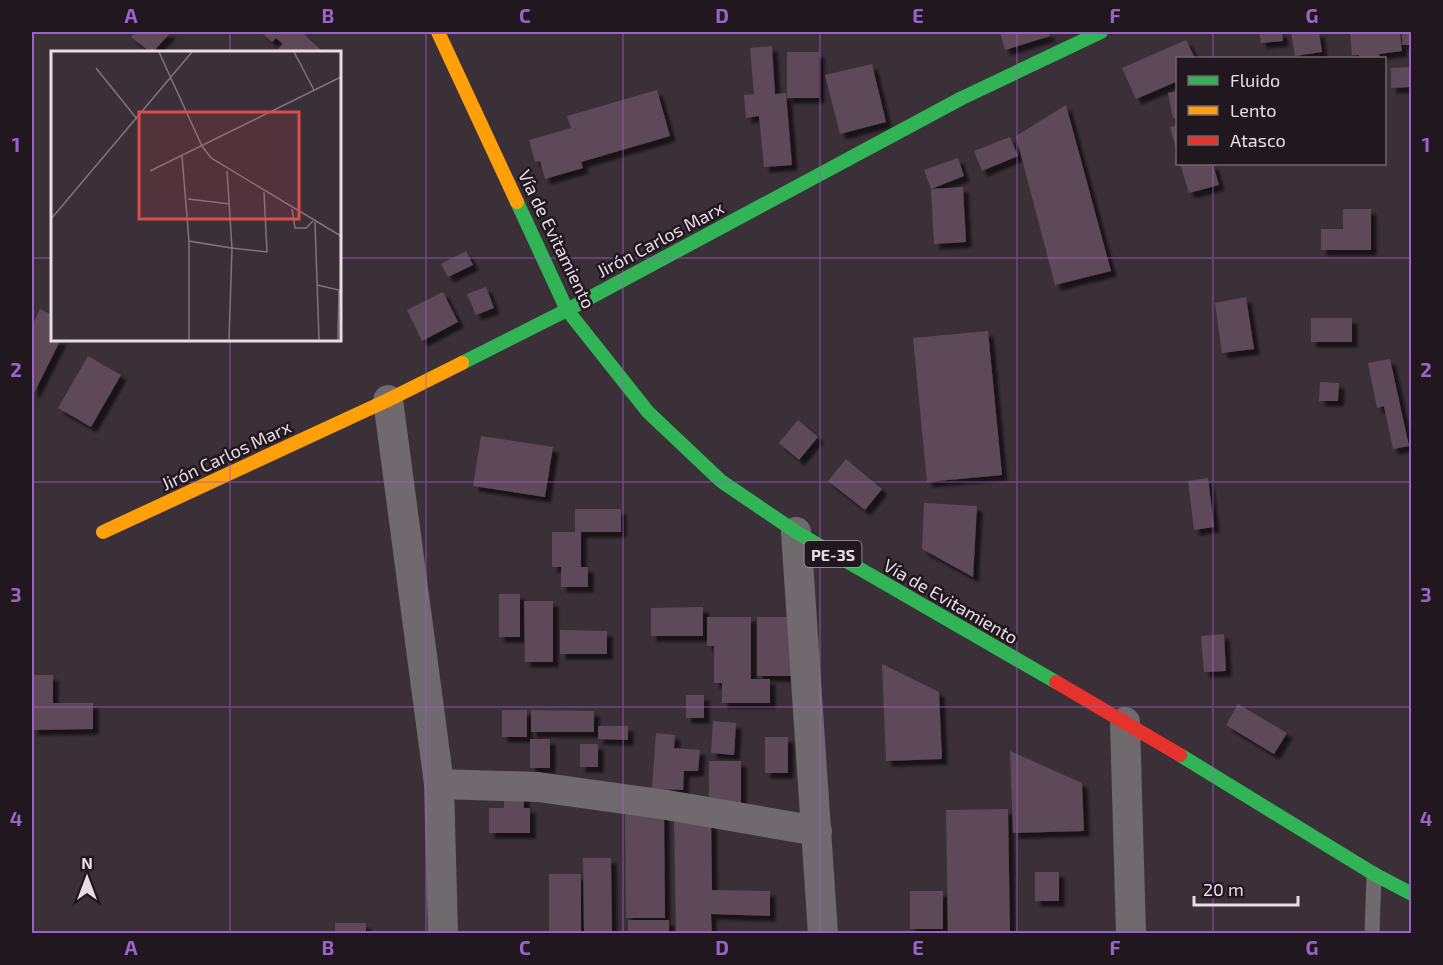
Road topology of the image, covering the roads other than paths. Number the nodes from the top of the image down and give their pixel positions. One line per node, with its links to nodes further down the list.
1 (438, 32): 3 (main road, Vía de Evitamiento / PE-3S)
2 (1101, 32): 3 (main road, Jirón Carlos Marx)
3 (567, 310): 4 (main road, Jirón Carlos Marx); 6 (main road, Vía de Evitamiento / PE-3S)
4 (388, 400): 5 (main road, Jirón Carlos Marx); 8 (street)
5 (103, 532)
6 (796, 532): 7 (main road, Vía de Evitamiento / PE-3S); 9 (street)
7 (1125, 722): 10 (main road, Vía de Evitamiento / PE-3S); 14 (street)
8 (439, 784): 9 (street); 12 (street)
9 (816, 831): 13 (street)
10 (1374, 874): 11 (main road, Vía de Evitamiento / PE-3S); 15 (lane)
11 (1412, 894)
12 (443, 933)
13 (823, 933)
14 (1131, 933)
15 (1372, 933)

